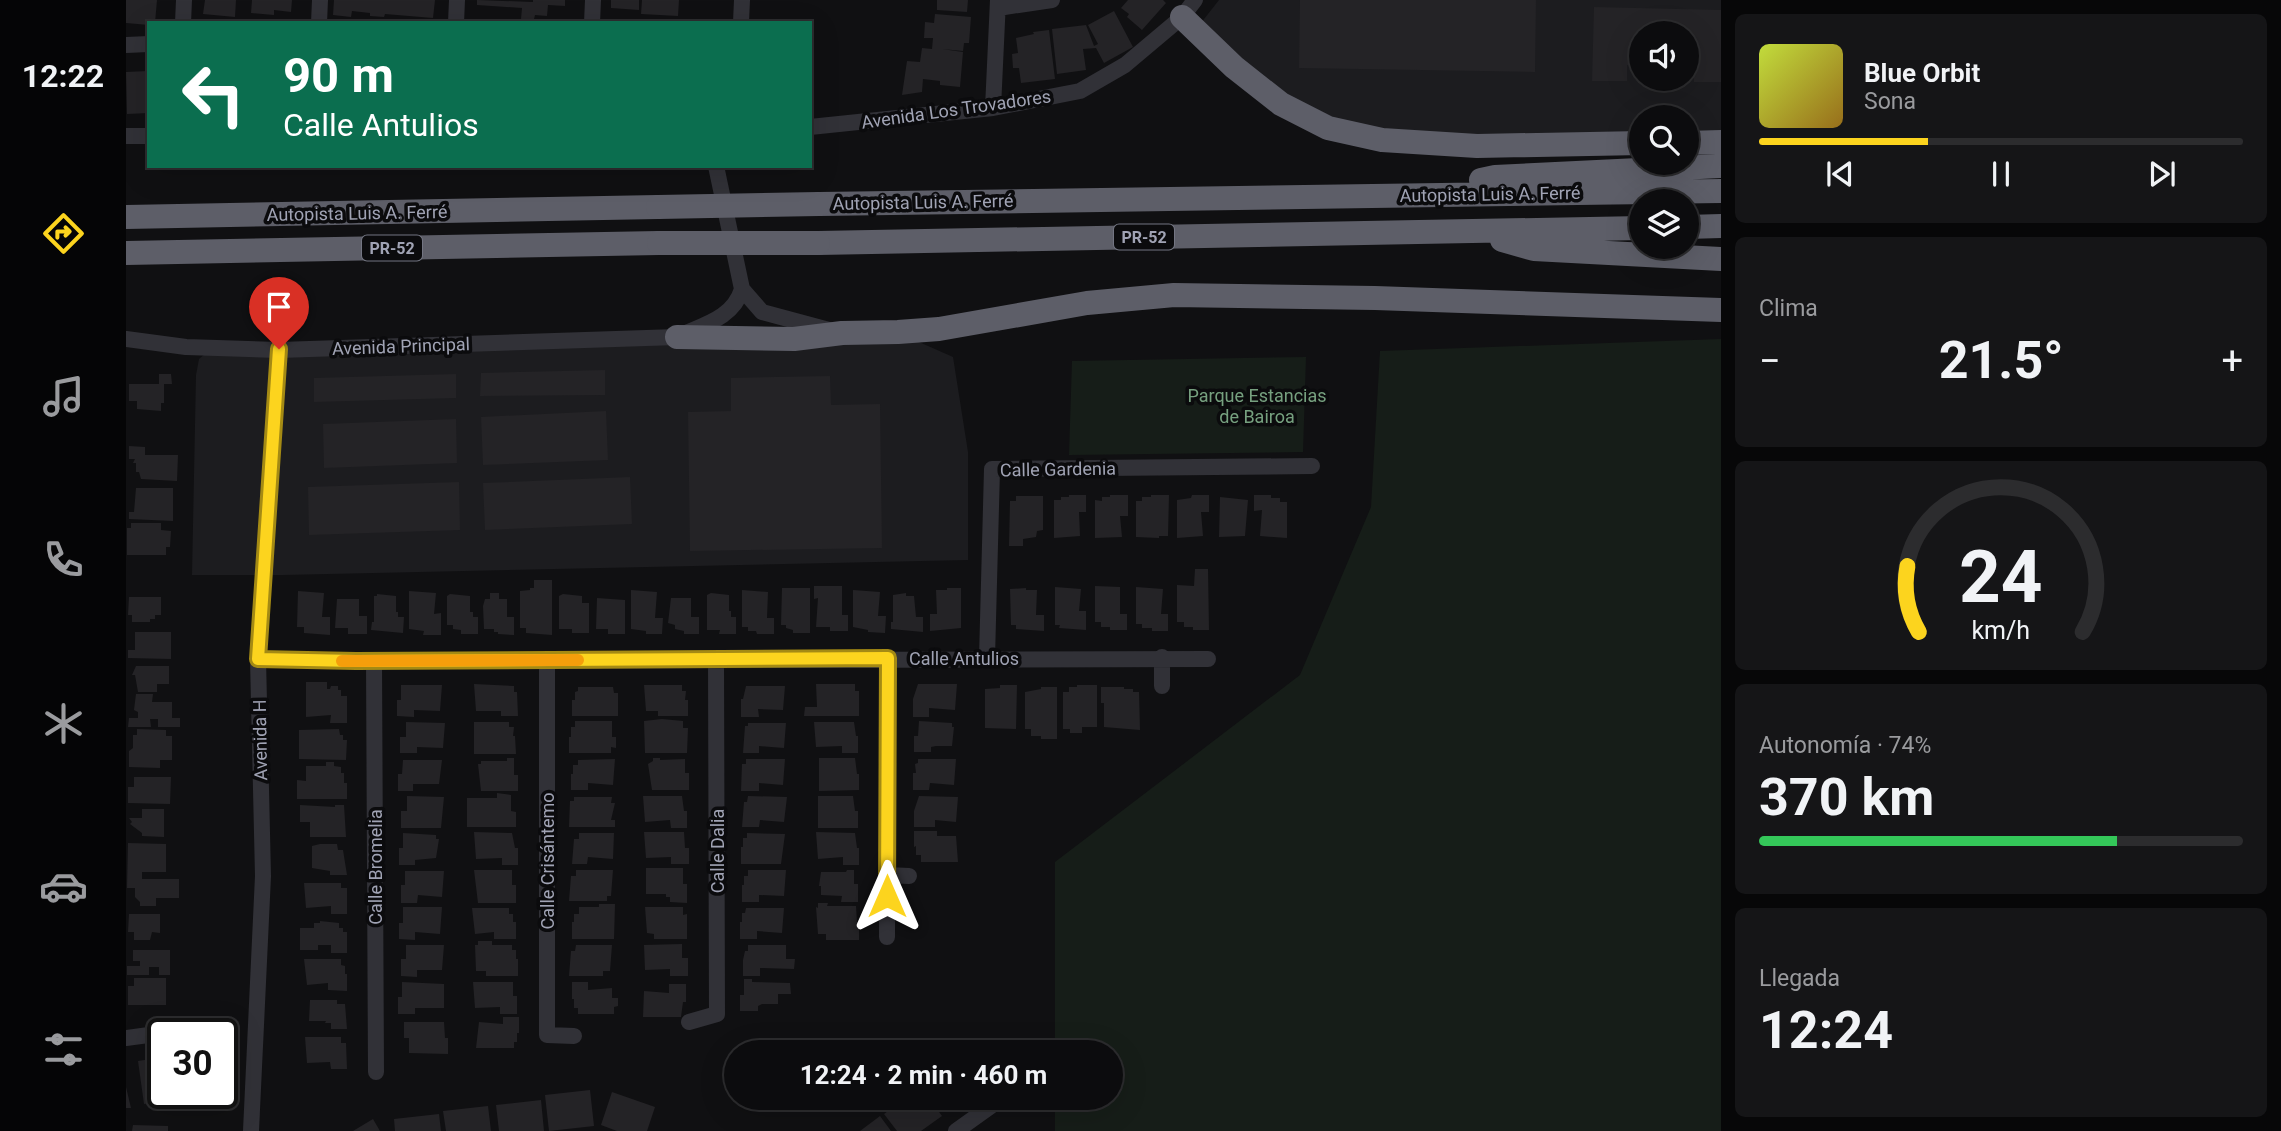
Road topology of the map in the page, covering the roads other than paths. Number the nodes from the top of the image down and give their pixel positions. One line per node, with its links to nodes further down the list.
1 (184, 0): 9 (street)
2 (320, 0): 10 (street)
3 (457, 0): 11 (street)
4 (593, 0): 12 (street)
5 (742, 0): 13 (street)
6 (1052, 0): 7 (street)
7 (998, 4): 16 (street)
8 (1189, 9): 16 (street, Avenida Los Trovadores); 22 (highway)
9 (183, 21)
10 (319, 21)
11 (456, 21)
12 (592, 21)
13 (741, 21)
14 (147, 44): 15 (street)
15 (126, 45)
16 (993, 108): 17 (street, Avenida Los Trovadores)
17 (812, 127)
18 (126, 136): 19 (street)
19 (147, 136)
20 (1721, 142): 21 (highway)
21 (1699, 143)
22 (1629, 144)
23 (1721, 166): 26 (highway)
24 (716, 168): 34 (street)
25 (1721, 191): 26 (highway, Autopista Luis A. Ferré / PR-52)
26 (1405, 195): 27 (highway, Autopista Luis A. Ferré / PR-52, bridge)
27 (126, 217)
28 (1721, 226): 29 (highway)
29 (1699, 227)
30 (1629, 228): 31 (highway, Autopista Luis A. Ferré / PR-52)
31 (1471, 232): 32 (highway, Autopista Luis A. Ferré / PR-52, bridge); 33 (highway)
32 (126, 253)
33 (1721, 259)
34 (742, 289): 36 (street); 37 (street)
35 (1721, 310): 36 (highway)
36 (842, 333): 37 (highway)
37 (677, 337): 39 (street, Avenida Principal)
38 (126, 339): 39 (street, Avenida Principal)
39 (279, 349): 44 (street, Avenida H)
40 (1312, 466): 43 (street, Calle Gardenia)
41 (1162, 657): 43 (street, Calle Antulios); 46 (street, Calle Antulios); 49 (street)
42 (888, 658): 43 (street, Calle Antulios); 47 (street, Calle Antulios); 50 (street)
43 (987, 658)
44 (258, 659): 48 (street, Calle Antulios); 59 (street, Avenida H)
45 (547, 659): 47 (street, Calle Antulios); 48 (street, Calle Antulios); 55 (street, Calle Crisántemo)
46 (1208, 659)
47 (716, 660): 53 (street, Calle Dalia)
48 (374, 661): 57 (street, Calle Bromelia)
49 (1162, 686)
50 (887, 875): 51 (street); 52 (street)
51 (909, 876)
52 (887, 937)
53 (690, 1022)
54 (147, 1035): 56 (street)
55 (574, 1036)
56 (126, 1038)
57 (376, 1072)
58 (986, 1110): 60 (street)
59 (251, 1131)
60 (956, 1131)

